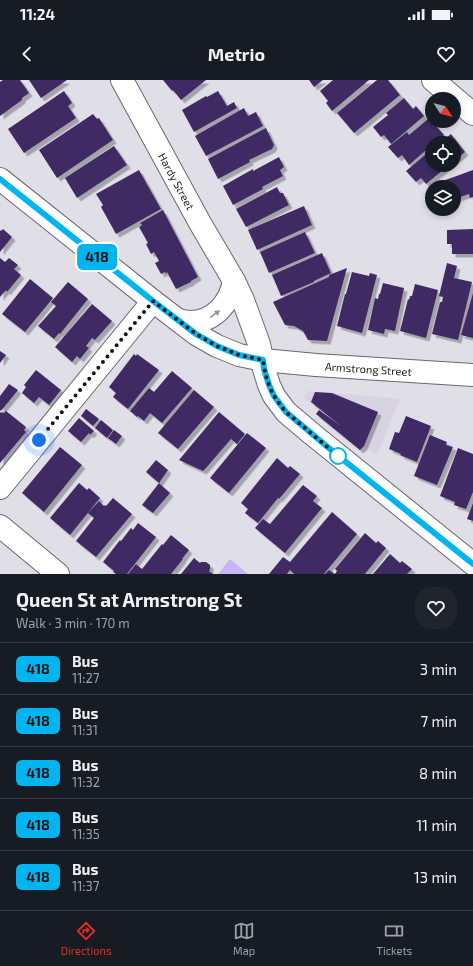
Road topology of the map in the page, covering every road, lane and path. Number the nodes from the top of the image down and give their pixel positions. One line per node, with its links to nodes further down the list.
1 (122, 80): 5 (street, Hardy Street)
2 (433, 80): 3 (street)
3 (473, 114)
4 (0, 179): 6 (street, Armstrong Street)
5 (234, 281): 7 (street, one-way to 5); 8 (street, Hardy Street)
6 (153, 301): 7 (street, Armstrong Street); 10 (street)
7 (178, 320): 8 (street, Armstrong Street)
8 (263, 360): 9 (street, Armstrong Street); 12 (street, Hardy Street)
9 (473, 375)
10 (0, 488)
11 (0, 526): 13 (street)
12 (473, 564)
13 (58, 574)

